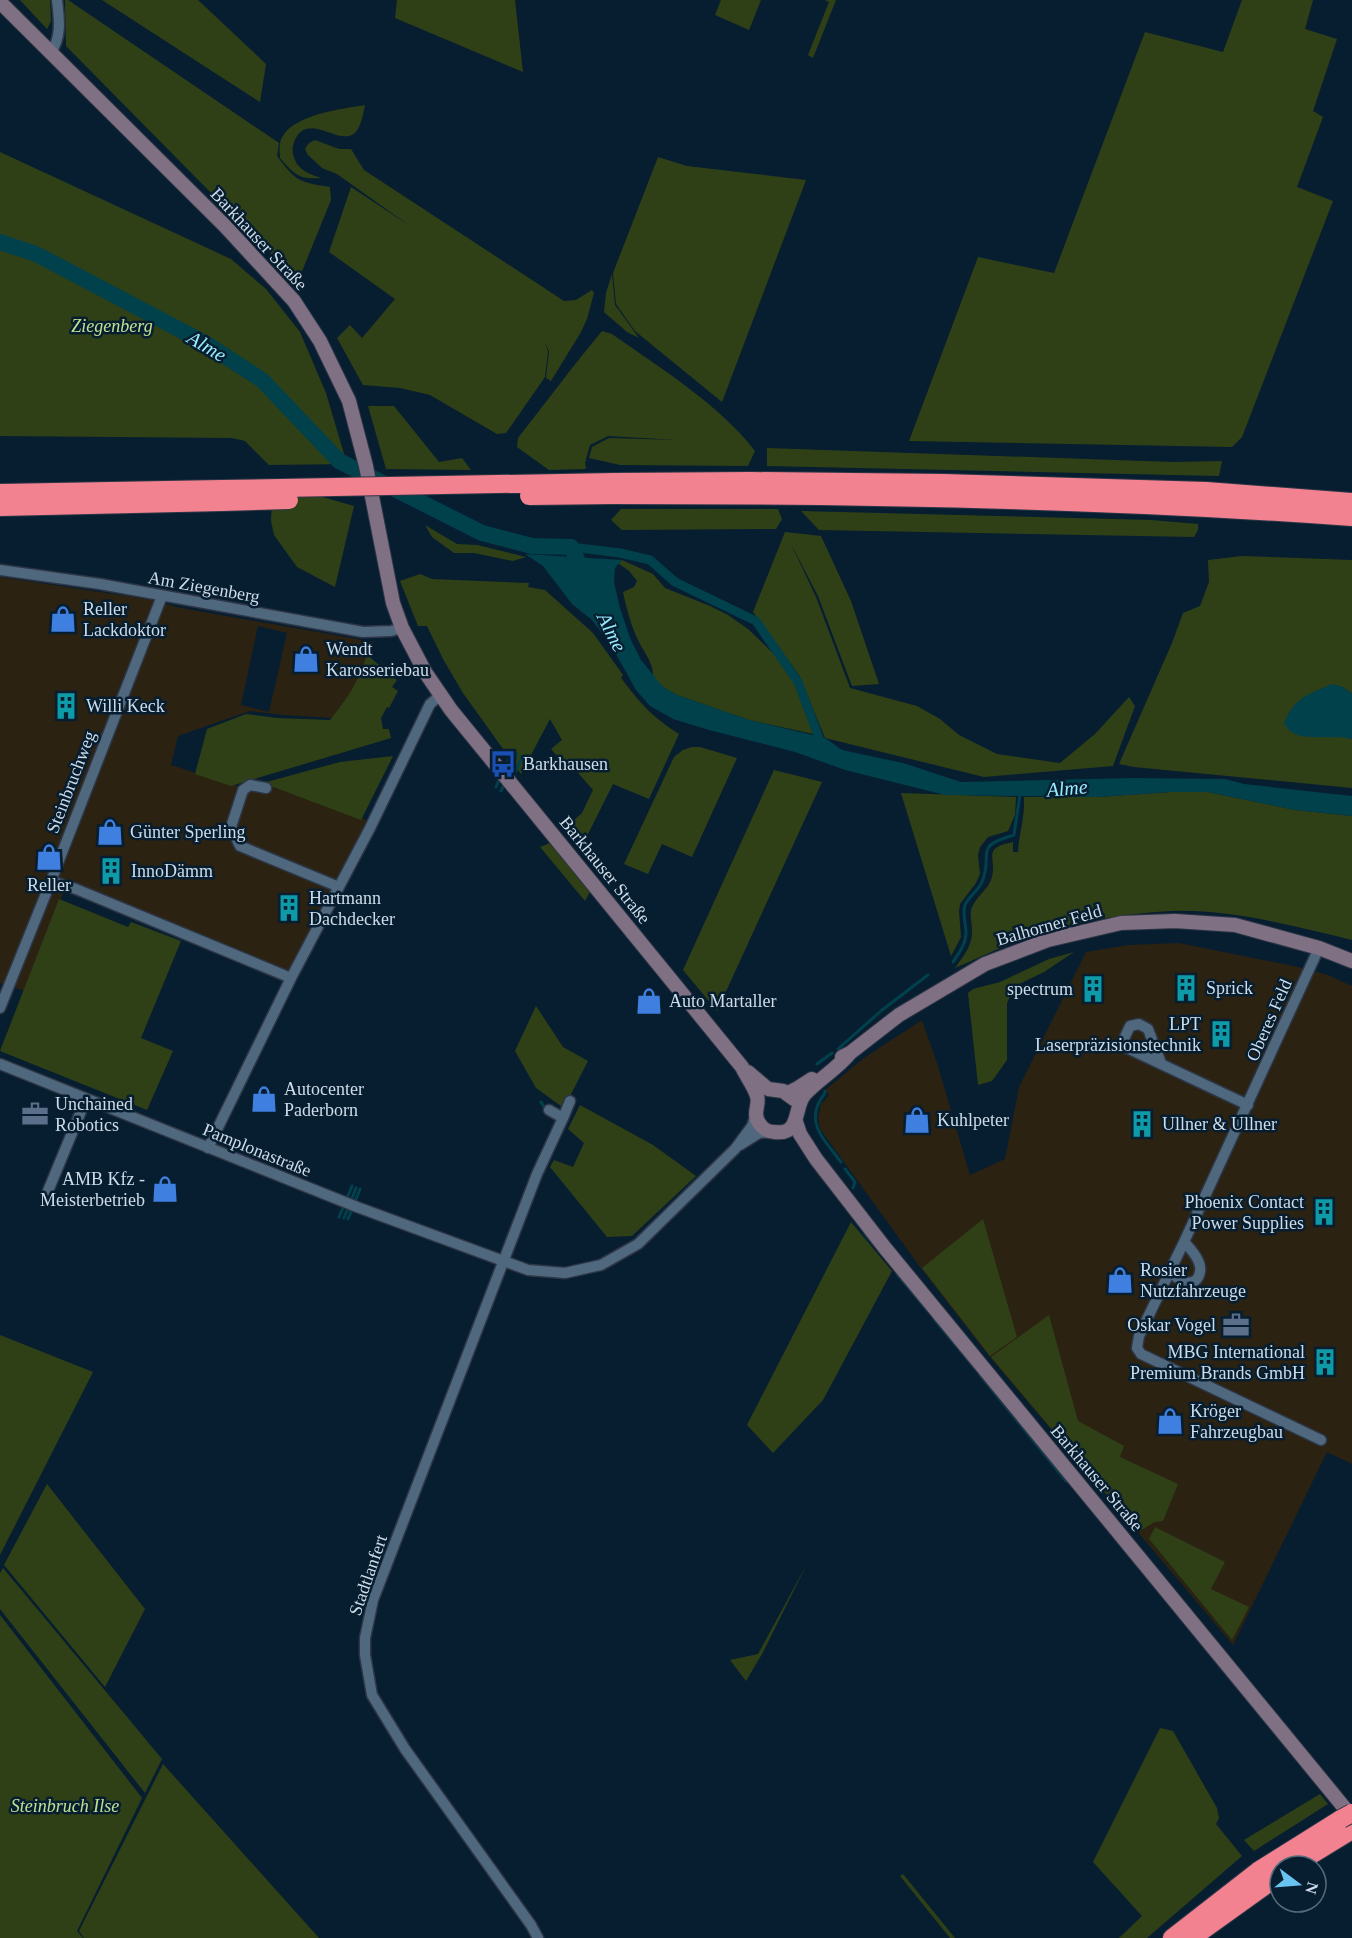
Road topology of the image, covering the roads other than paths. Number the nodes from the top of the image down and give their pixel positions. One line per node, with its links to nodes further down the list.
1 (57, 0): 3 (street)
2 (0, 2): 3 (street, Barkhauser Straße)
3 (51, 52): 12 (street, Barkhauser Straße)
4 (613, 489): 6 (highway, bridge); 7 (highway); 9 (highway)
5 (0, 493): 6 (highway)
6 (222, 496): 8 (highway)
7 (1352, 502)
8 (0, 507)
9 (1352, 517)
10 (0, 570): 11 (street, Am Ziegenberg)
11 (162, 596): 12 (street, Am Ziegenberg); 15 (street, Steinbruchweg)
12 (402, 628): 13 (street, Barkhauser Straße)
13 (441, 695): 16 (street); 24 (street, Barkhauser Straße)
14 (266, 788): 16 (street)
15 (51, 881): 19 (street); 20 (street, Steinbruchweg)
16 (339, 887): 19 (street)
17 (1319, 948): 18 (street, Balhorner Feld); 21 (street, Balhorner Feld); 28 (street, Oberes Feld)
18 (1352, 961)
19 (291, 978): 34 (street)
20 (0, 1008)
21 (850, 1053): 25 (street, Balhorner Feld); 31 (street, Balhorner Feld)
22 (1161, 1063): 28 (street)
23 (0, 1064): 26 (street, Pamplonastraße)
24 (742, 1067): 25 (street, Barkhauser Straße); 29 (street, Barkhauser Straße)
25 (782, 1091): 29 (street); 31 (street)
26 (86, 1099): 34 (street, Pamplonastraße); 37 (street)
27 (570, 1101): 32 (street)
28 (1248, 1105): 38 (street, Oberes Feld)
29 (756, 1109): 33 (street); 35 (street)
30 (549, 1110): 32 (street)
31 (797, 1116): 33 (street); 36 (street, Barkhauser Straße)
32 (562, 1118): 39 (street)
33 (777, 1132): 35 (street); 36 (street, Barkhauser Straße)
34 (208, 1148): 39 (street, Pamplonastraße)
35 (735, 1149): 39 (street, Pamplonastraße)
36 (816, 1160): 42 (street, Barkhauser Straße)
37 (48, 1191)
38 (1185, 1242): 40 (street, Oberes Feld); 40 (street)
39 (504, 1262): 47 (street, Stadtlanfert)
40 (1170, 1271): 41 (street, Oberes Feld)
41 (1321, 1440)
42 (1349, 1822): 43 (highway); 44 (highway)
43 (1300, 1854)
44 (1308, 1854)
45 (1268, 1875): 48 (highway)
46 (1268, 1876): 49 (highway)
47 (538, 1938)
48 (1172, 1938)
49 (1191, 1938)

